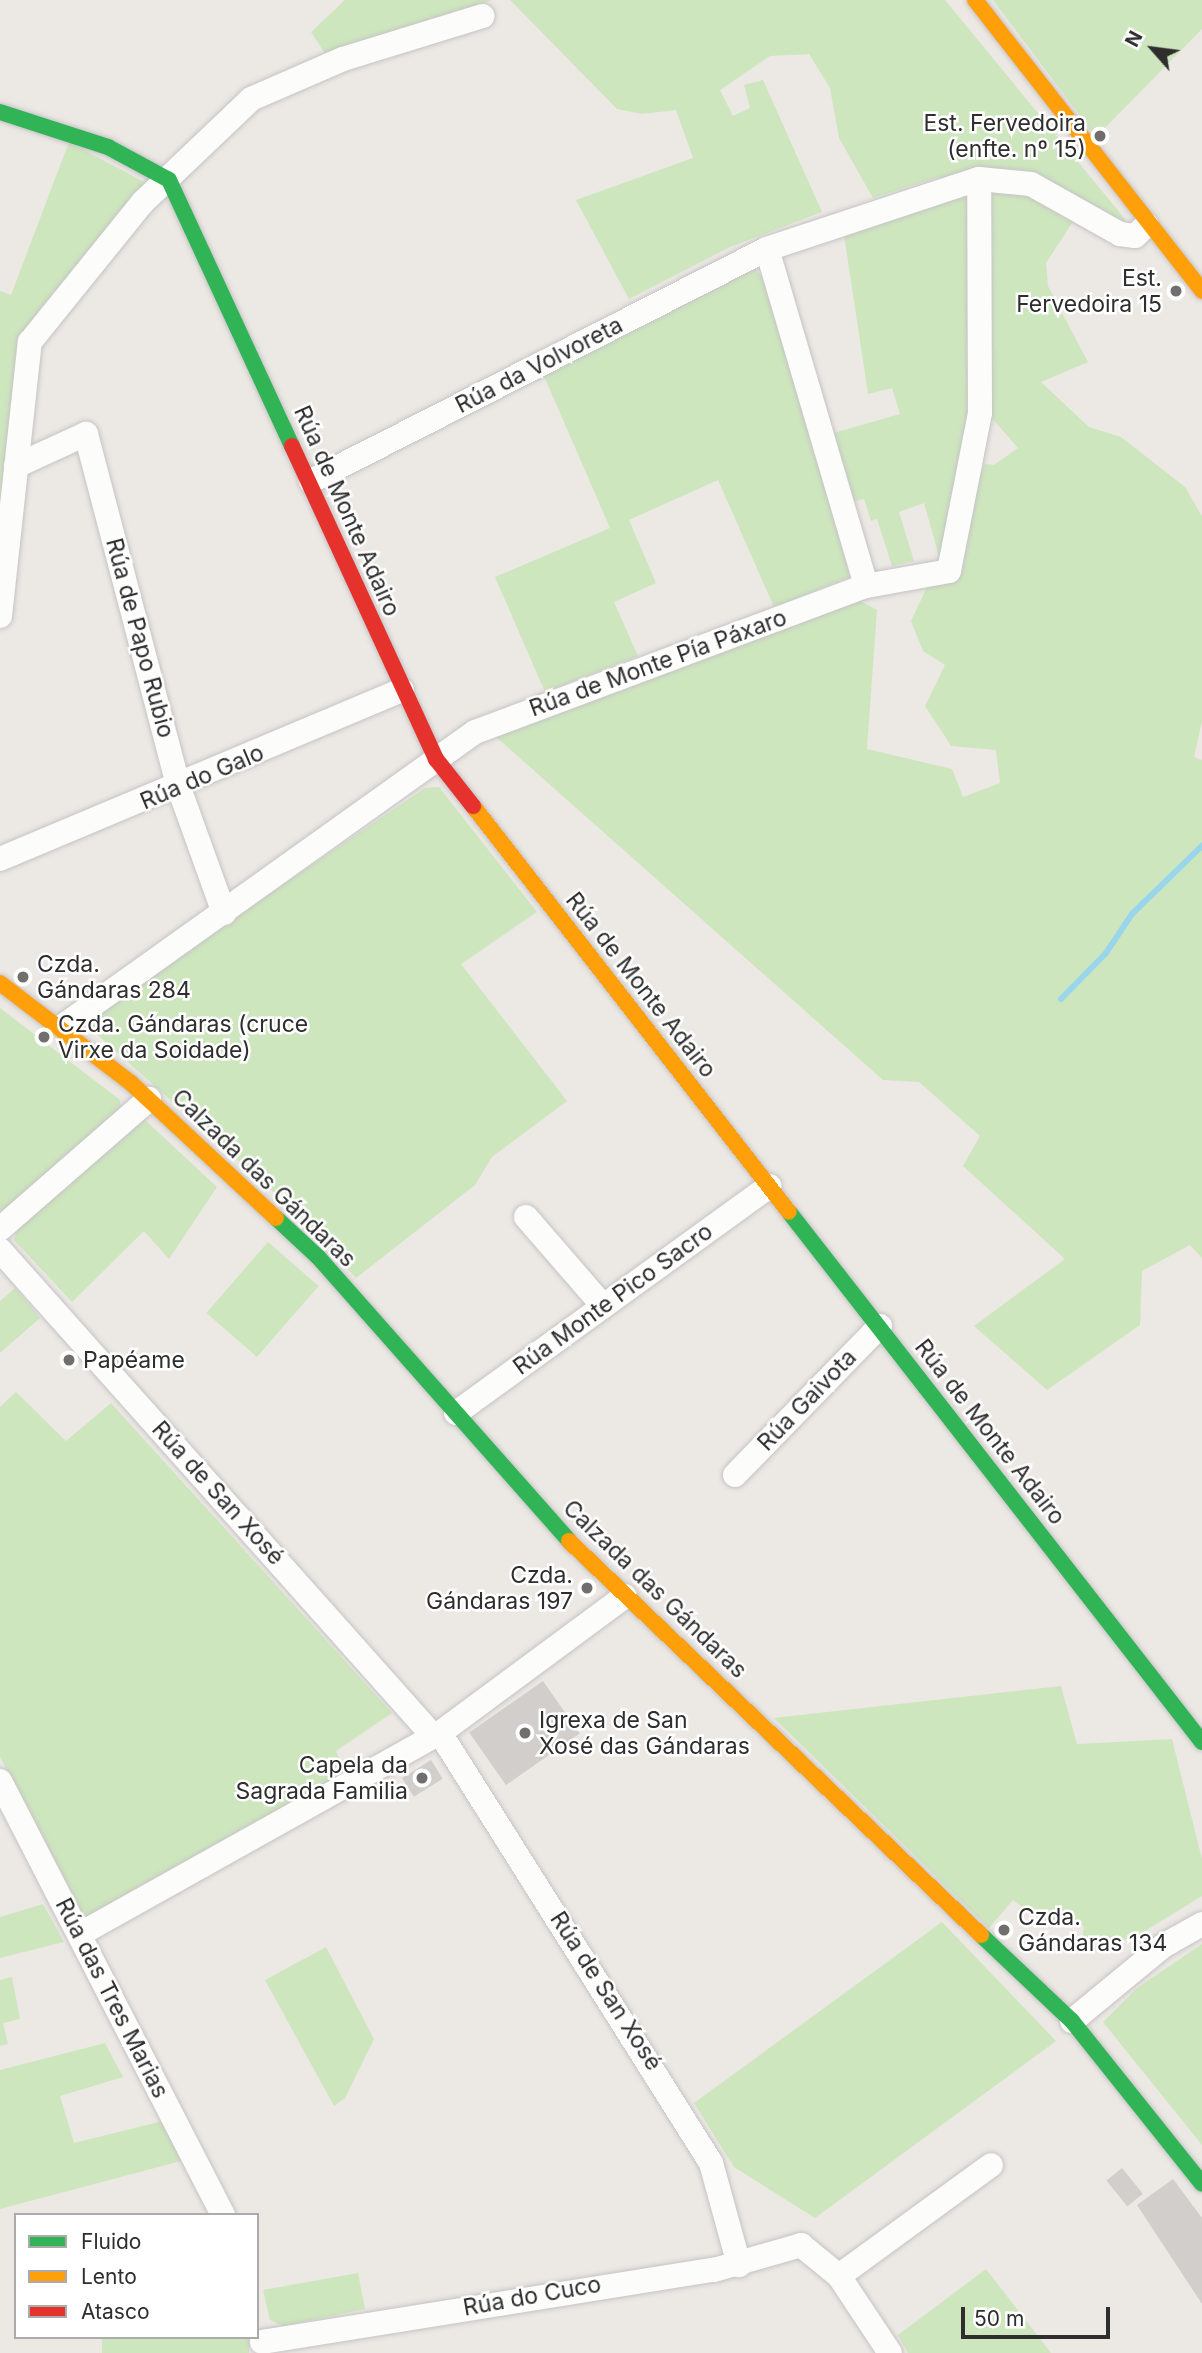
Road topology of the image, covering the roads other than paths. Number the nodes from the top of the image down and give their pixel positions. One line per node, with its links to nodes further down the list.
1 (975, 0): 6 (main road)
2 (483, 16): 5 (street)
3 (0, 112): 5 (main road)
4 (979, 179): 6 (street, Rúa da Volvoreta); 7 (street, Rúa da Volvoreta); 11 (street, Rúa de Monte Pía Páxaro)
5 (169, 180): 9 (street); 10 (main road, Rúa de Monte Adairo)
6 (1147, 225): 8 (main road)
7 (767, 250): 10 (street, Rúa da Volvoreta); 11 (street)
8 (1202, 291)
9 (16, 466): 12 (street); 15 (street, Rúa de Papo Rubio)
10 (311, 481): 13 (main road, Rúa de Monte Adairo)
11 (866, 586): 14 (street, Rúa de Monte Pía Páxaro)
12 (0, 617)
13 (402, 690): 14 (main road, Rúa de Monte Adairo); 15 (street, Rúa do Galo)
14 (436, 759): 17 (street, Rúa de Monte Pía Páxaro); 21 (main road, Rúa de Monte Adairo)
15 (179, 788): 16 (street, Rúa do Galo); 17 (street, Rúa de Papo Rubio)
16 (0, 859)
17 (224, 913): 19 (street, Rúa de Monte Pía Páxaro)
18 (0, 984): 19 (main road, Calzada das Gándaras)
19 (63, 1026): 20 (main road, Calzada das Gándaras)
20 (149, 1100): 23 (street); 27 (main road, Calzada das Gándaras)
21 (770, 1186): 25 (street, Rúa Monte Pico Sacro); 26 (main road, Rúa de Monte Adairo)
22 (526, 1217): 25 (street)
23 (0, 1229)
24 (0, 1250): 30 (street, Rúa de San Xosé)
25 (603, 1306): 27 (street, Rúa Monte Pico Sacro)
26 (880, 1326): 28 (street, Rúa Gaivota); 31 (main road, Rúa de Monte Adairo)
27 (456, 1413): 29 (main road, Calzada das Gándaras)
28 (735, 1475)
29 (625, 1596): 30 (street); 35 (main road, Calzada das Gándaras)
30 (437, 1735): 34 (street); 39 (street, Rúa de San Xosé)
31 (1202, 1742)
32 (0, 1781): 34 (street, Rúa das Tres Marias)
33 (1202, 1924): 35 (street)
34 (80, 1934): 38 (street, Rúa das Tres Marias)
35 (1072, 2021): 37 (main road, Calzada das Gándaras)
36 (991, 2165): 40 (street)
37 (1202, 2184)
38 (222, 2213)
39 (738, 2265): 40 (street, Rúa do Cuco); 41 (street, Rúa do Cuco)
40 (839, 2276): 42 (street)
41 (261, 2339)
42 (890, 2353)

